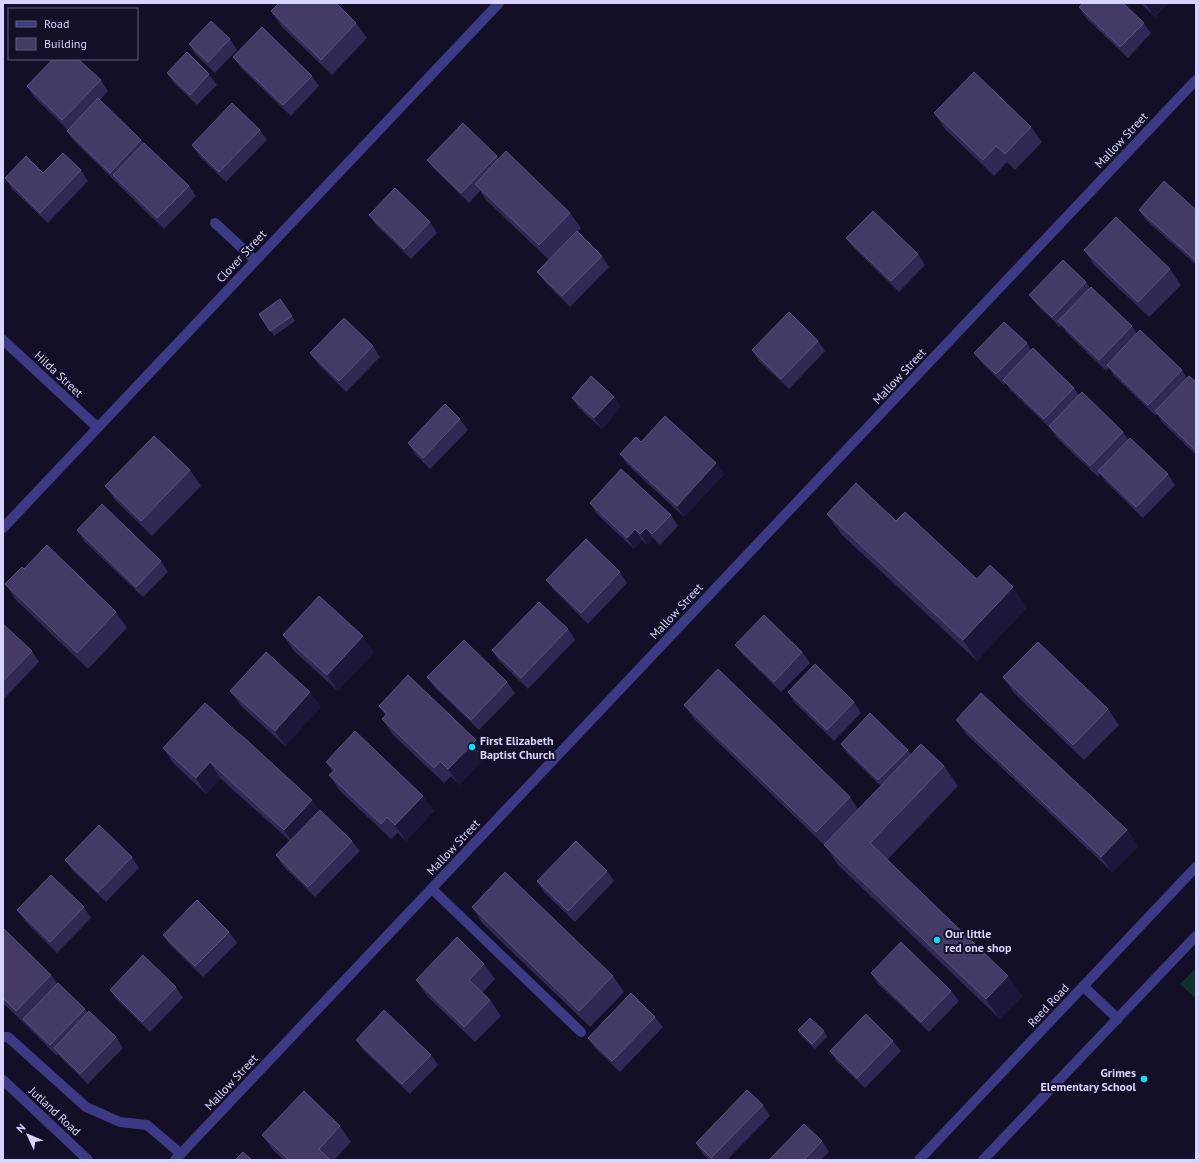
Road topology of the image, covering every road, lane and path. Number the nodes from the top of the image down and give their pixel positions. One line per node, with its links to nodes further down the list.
1 (499, 3): 4 (street, Clover Street)
2 (1196, 80): 9 (street, Mallow Street)
3 (215, 224): 4 (street)
4 (255, 260): 6 (street, Clover Street)
5 (3, 340): 6 (street, Hilda Street)
6 (97, 428): 7 (street, Clover Street)
7 (3, 528)
8 (1196, 867): 11 (street, Reed Road)
9 (432, 889): 13 (street); 16 (street, Mallow Street)
10 (1196, 936): 12 (street)
11 (1084, 986): 12 (street); 18 (street, Reed Road)
12 (1118, 1019): 19 (street)
13 (581, 1032)
14 (3, 1037): 16 (street)
15 (3, 1080): 17 (street, Jutland Road)
16 (178, 1157)
17 (88, 1160)
18 (919, 1160)
19 (983, 1160)

